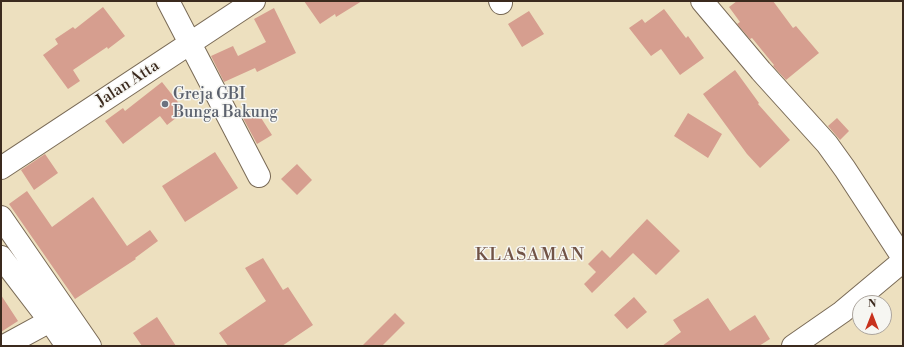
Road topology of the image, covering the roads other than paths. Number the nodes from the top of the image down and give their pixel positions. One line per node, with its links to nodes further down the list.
1 (168, 1): 4 (main road)
2 (254, 1): 4 (main road, Jalan Atta)
3 (702, 1): 9 (main road)
4 (190, 43): 5 (main road, Jalan Atta); 6 (main road)
5 (1, 168)
6 (259, 176)
7 (1, 217): 13 (main road)
8 (1, 257): 10 (main road)
9 (903, 259): 14 (main road)
10 (50, 321): 11 (main road); 12 (main road)
11 (4, 346)
12 (67, 346)
13 (90, 346)
14 (793, 346)

